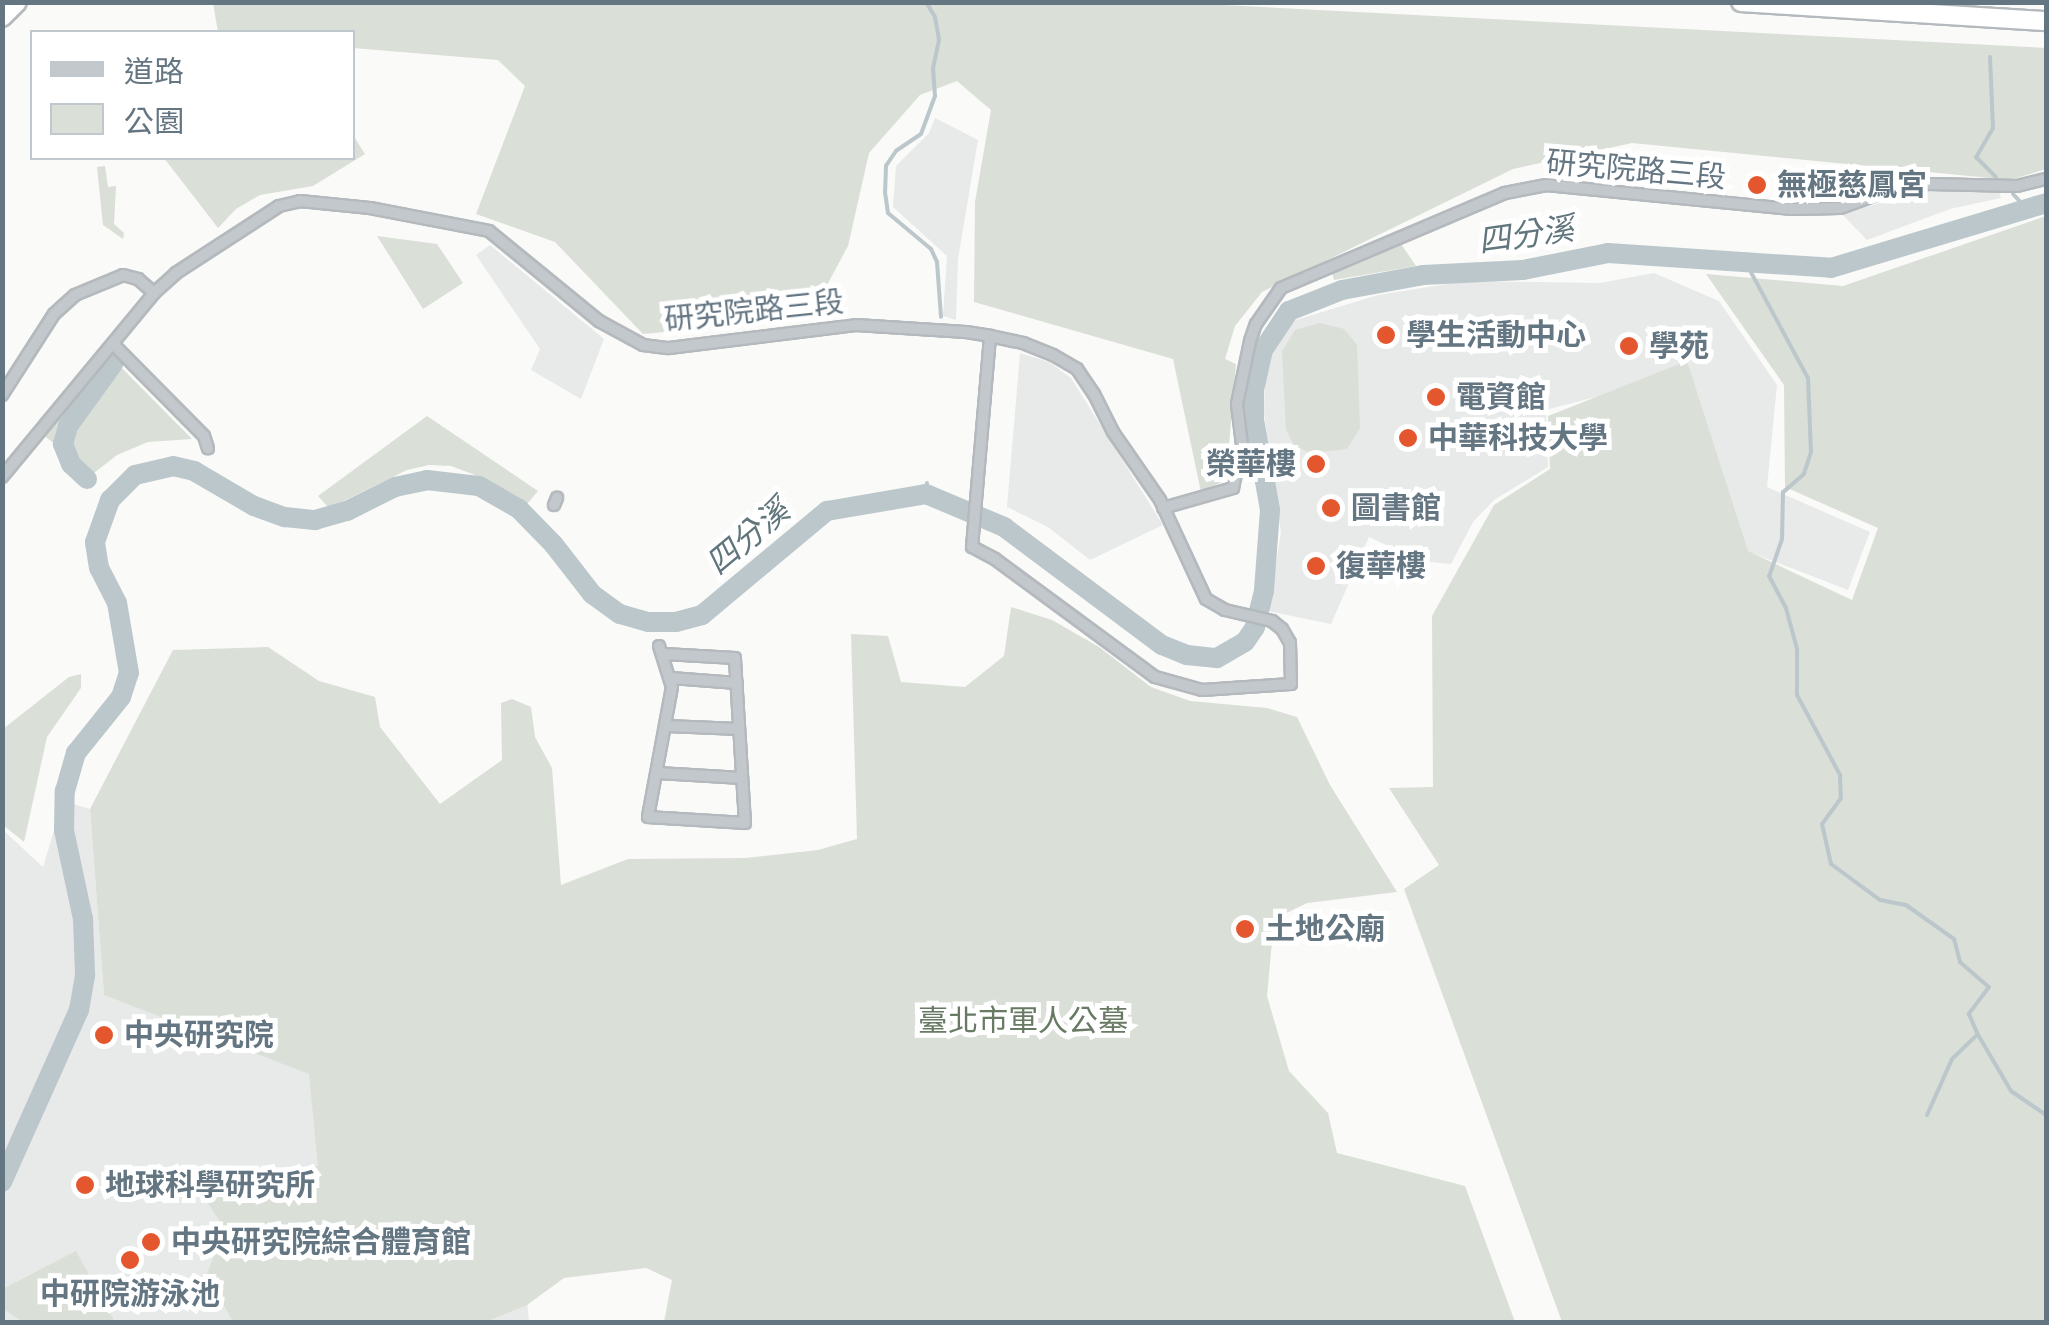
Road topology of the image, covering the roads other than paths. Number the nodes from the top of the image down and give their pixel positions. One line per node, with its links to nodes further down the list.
1 (17, 2): 3 (highway)
2 (1740, 2): 4 (highway)
3 (2, 17)
4 (2046, 21)
5 (2046, 179): 12 (street, 研究院路三段)
6 (154, 293): 7 (street, 研究院路三段); 8 (street, 研究院路三段); 9 (street)
7 (990, 336): 12 (street, 研究院路三段); 12 (street, 研究院路三段)
8 (114, 346): 10 (street); 11 (street, 研究院路三段)
9 (2, 395)
10 (208, 448)
11 (2, 477)
12 (1163, 508)
13 (671, 678): 14 (street); 14 (street); 15 (street)
14 (736, 683): 16 (street)
15 (667, 726): 16 (street); 17 (street)
16 (739, 730): 18 (street)
17 (658, 773): 18 (street); 18 (street)
18 (742, 778)

